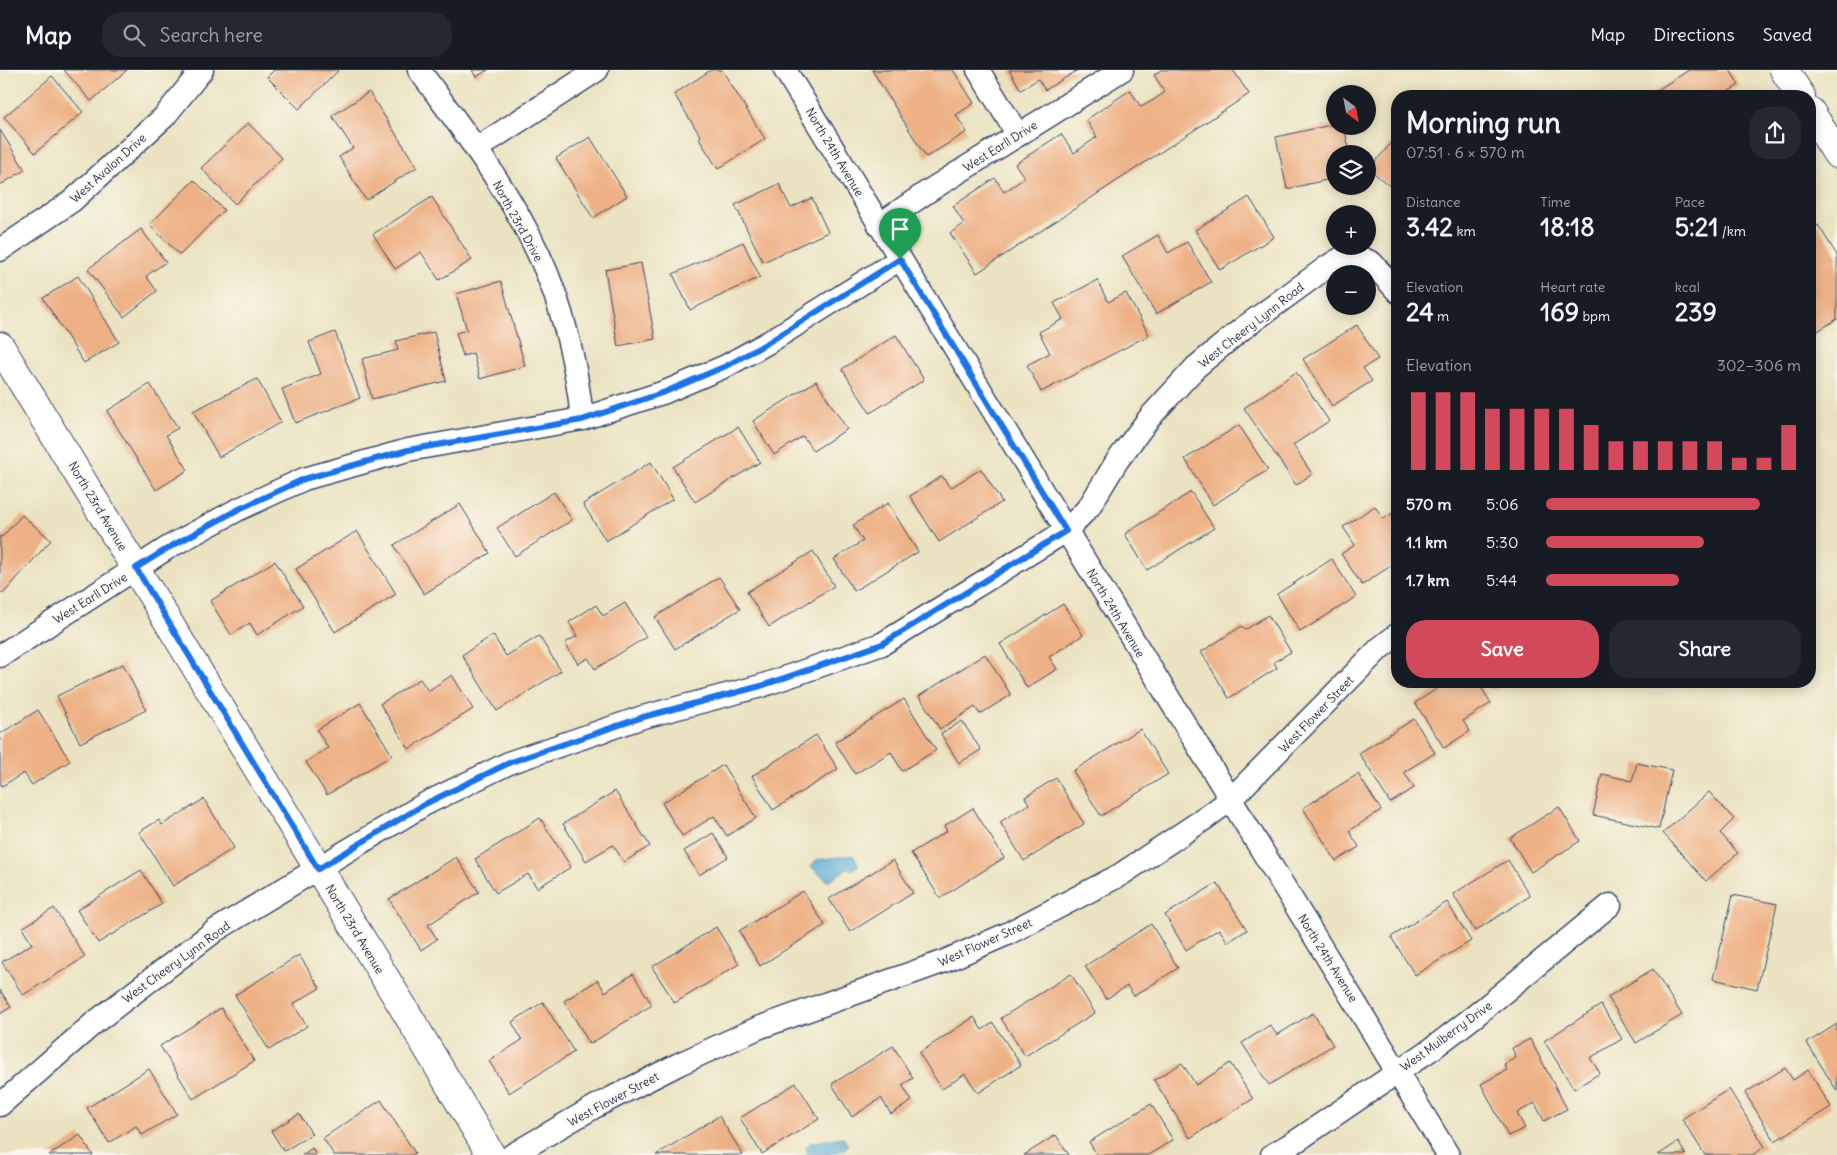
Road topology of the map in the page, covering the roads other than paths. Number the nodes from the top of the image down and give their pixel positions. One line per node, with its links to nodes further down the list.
1 (202, 70): 14 (street, West Avalon Drive)
2 (419, 70): 11 (street, North 23rd Drive)
3 (597, 70): 11 (street)
4 (785, 70): 13 (street, North 24th Avenue)
5 (978, 70): 10 (street)
6 (1122, 70): 10 (street, West Earll Drive)
7 (1784, 70): 8 (street)
8 (1797, 90)
9 (1816, 121): 12 (street)
10 (1018, 135): 13 (street, West Earll Drive)
11 (476, 149): 18 (street, North 23rd Drive)
12 (1837, 154)
13 (879, 225): 15 (street, North 24th Avenue)
14 (0, 250)
15 (900, 259): 18 (street, West Earll Drive); 19 (street, North 24th Avenue)
16 (1391, 284): 19 (street, West Cheery Lynn Road)
17 (0, 346): 20 (street, North 23rd Avenue)
18 (582, 420): 20 (street, West Earll Drive)
19 (1066, 531): 23 (street, North 24th Avenue); 24 (street, West Cheery Lynn Road)
20 (136, 568): 22 (street, West Earll Drive); 24 (street, North 23rd Avenue)
21 (1391, 639): 23 (street, West Flower Street)
22 (0, 656)
23 (1231, 799): 26 (street, North 24th Avenue); 29 (street, West Flower Street)
24 (318, 869): 27 (street, West Cheery Lynn Road); 28 (street, North 23rd Avenue)
25 (1610, 905): 26 (street, West Mulberry Drive)
26 (1397, 1071): 30 (street, West Mulberry Drive); 31 (street, North 24th Avenue)
27 (0, 1105)
28 (491, 1155)
29 (512, 1155)
30 (1272, 1155)
31 (1448, 1155)

